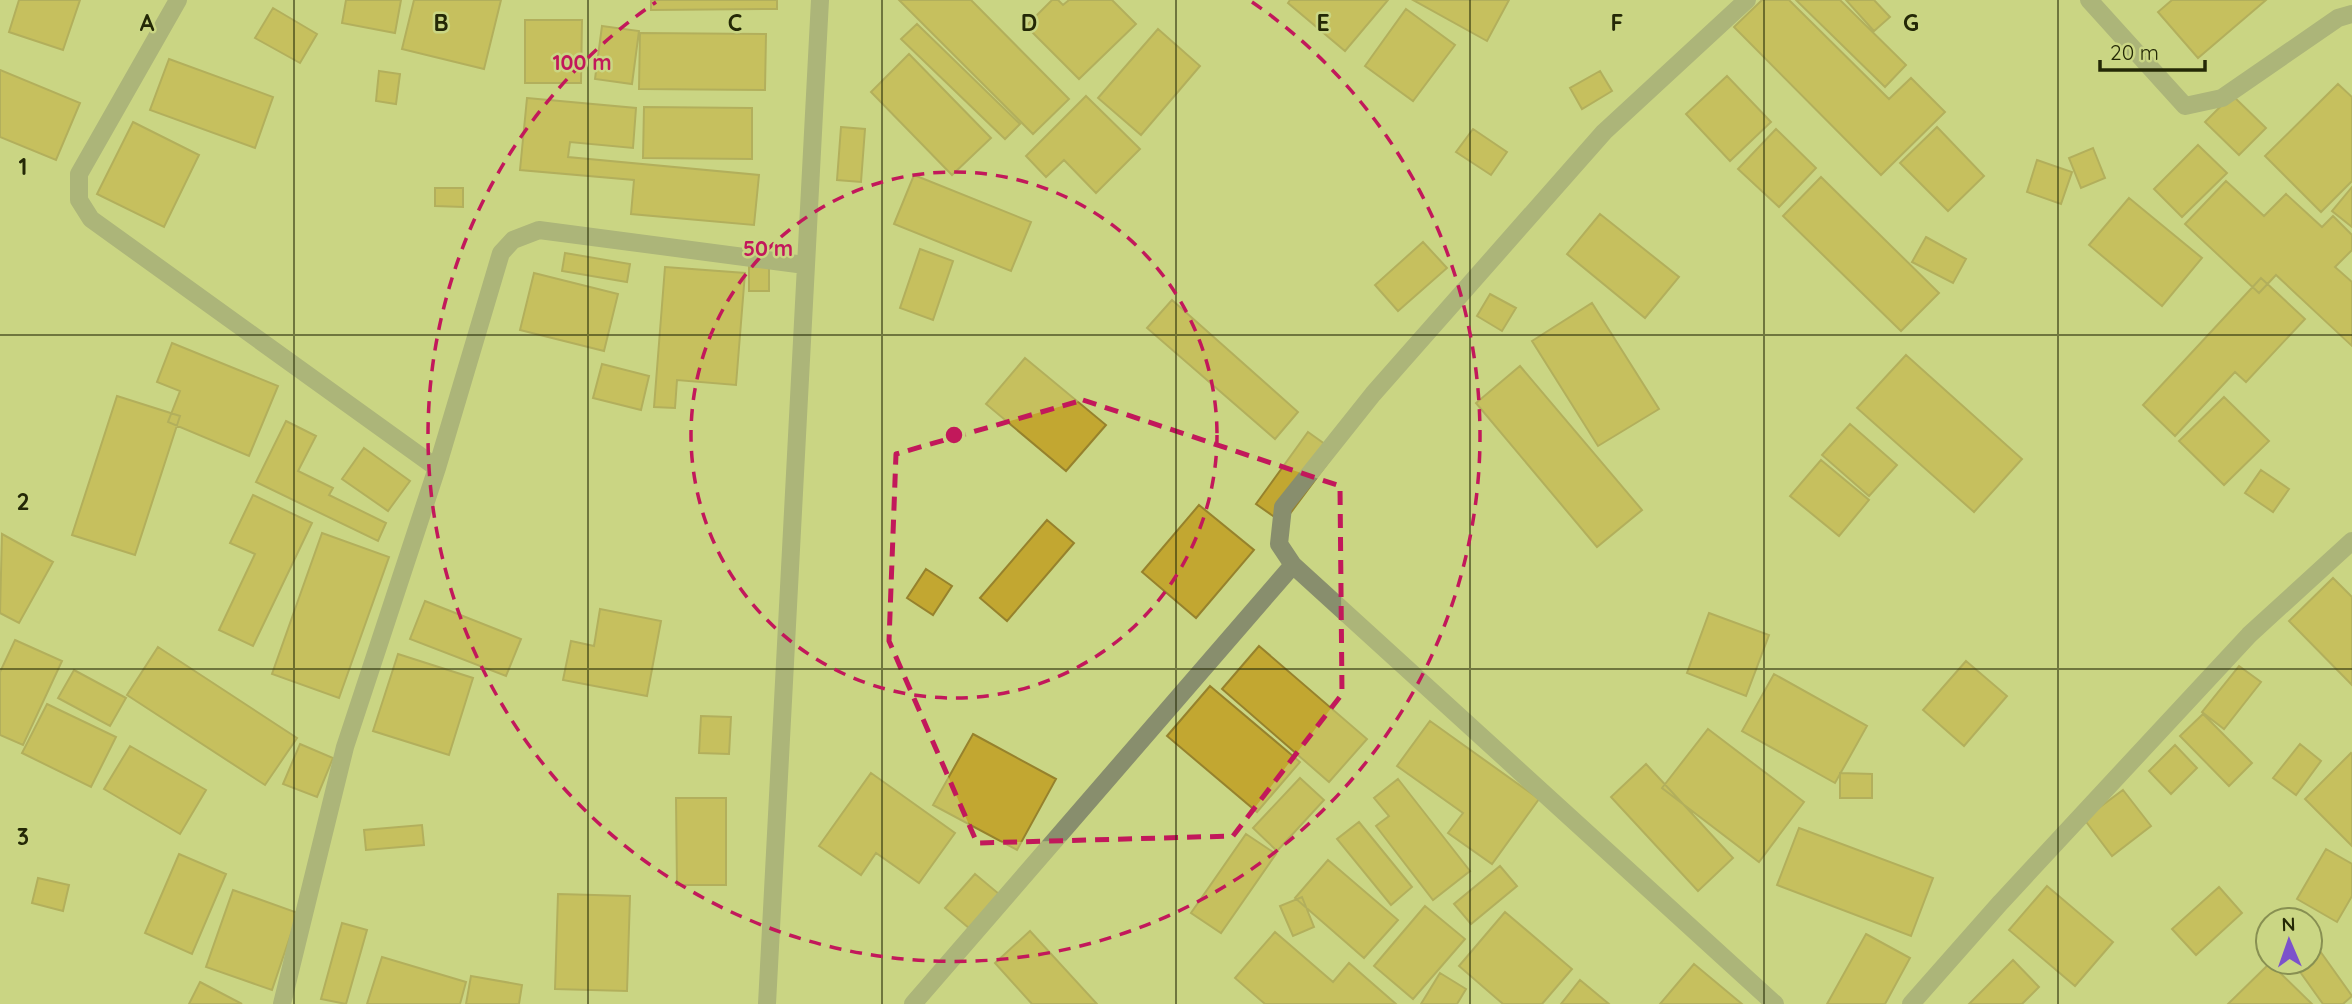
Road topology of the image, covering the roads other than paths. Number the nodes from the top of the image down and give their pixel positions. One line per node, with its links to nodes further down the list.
1 (177, 0): 7 (street)
2 (820, 0): 6 (street)
3 (1746, 0): 9 (street)
4 (2089, 0): 5 (street)
5 (2352, 14)
6 (805, 265): 7 (street); 11 (street)
7 (438, 468): 10 (street)
8 (2352, 541): 14 (street)
9 (1293, 565): 12 (street); 13 (street)
10 (282, 1004)
11 (767, 1004)
12 (913, 1004)
13 (1775, 1004)
14 (1911, 1004)

